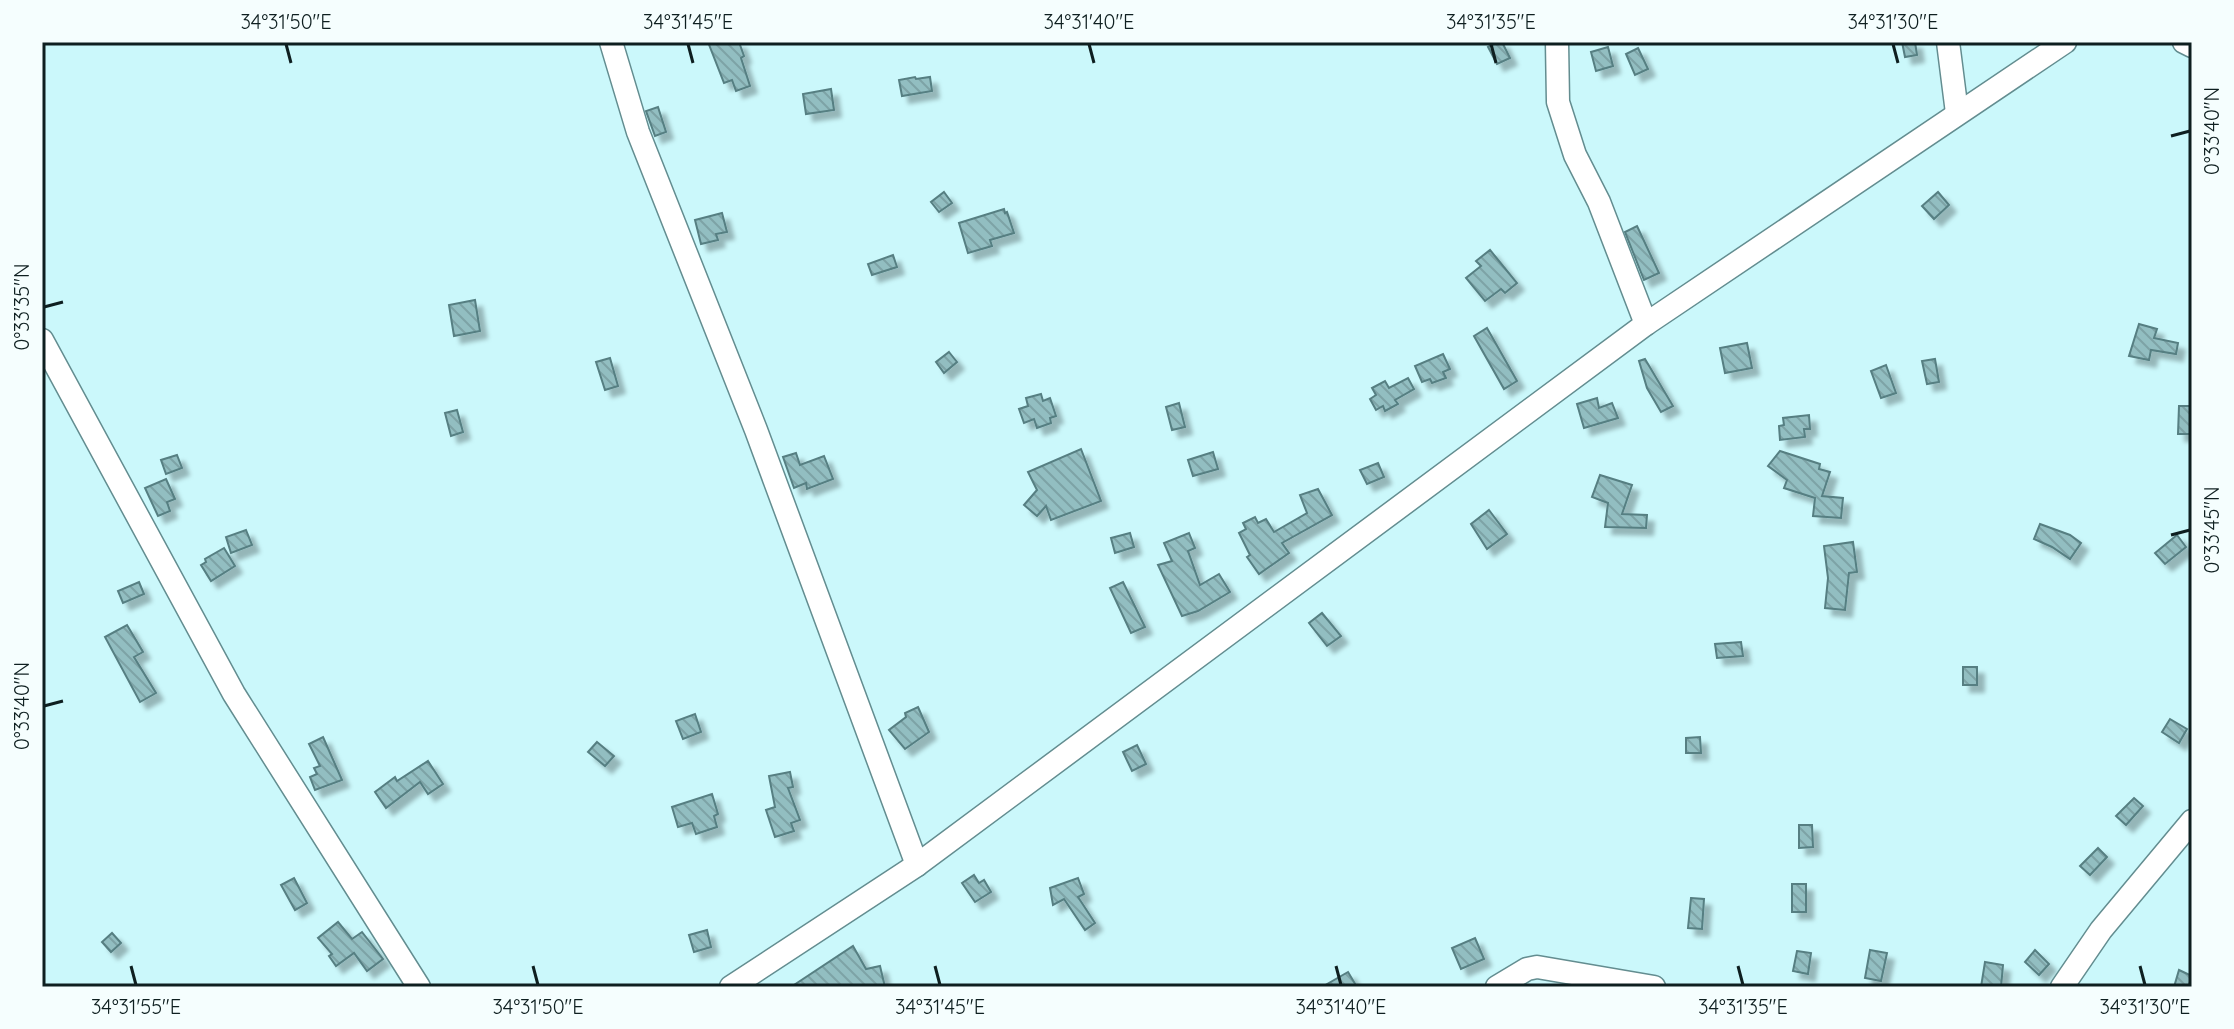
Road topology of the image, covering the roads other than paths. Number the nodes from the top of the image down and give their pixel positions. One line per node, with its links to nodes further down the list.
1 (611, 42): 11 (street)
2 (1557, 42): 8 (street)
3 (1948, 42): 7 (street)
4 (2065, 42): 7 (street)
5 (2184, 42): 6 (street)
6 (2192, 46)
7 (1957, 113): 8 (street)
8 (1646, 324): 11 (street)
9 (42, 340): 12 (street)
10 (2192, 821): 16 (street)
11 (917, 865): 13 (street)
12 (419, 987)
13 (731, 987)
14 (1497, 987): 15 (street)
15 (1654, 987)
16 (2062, 987)

